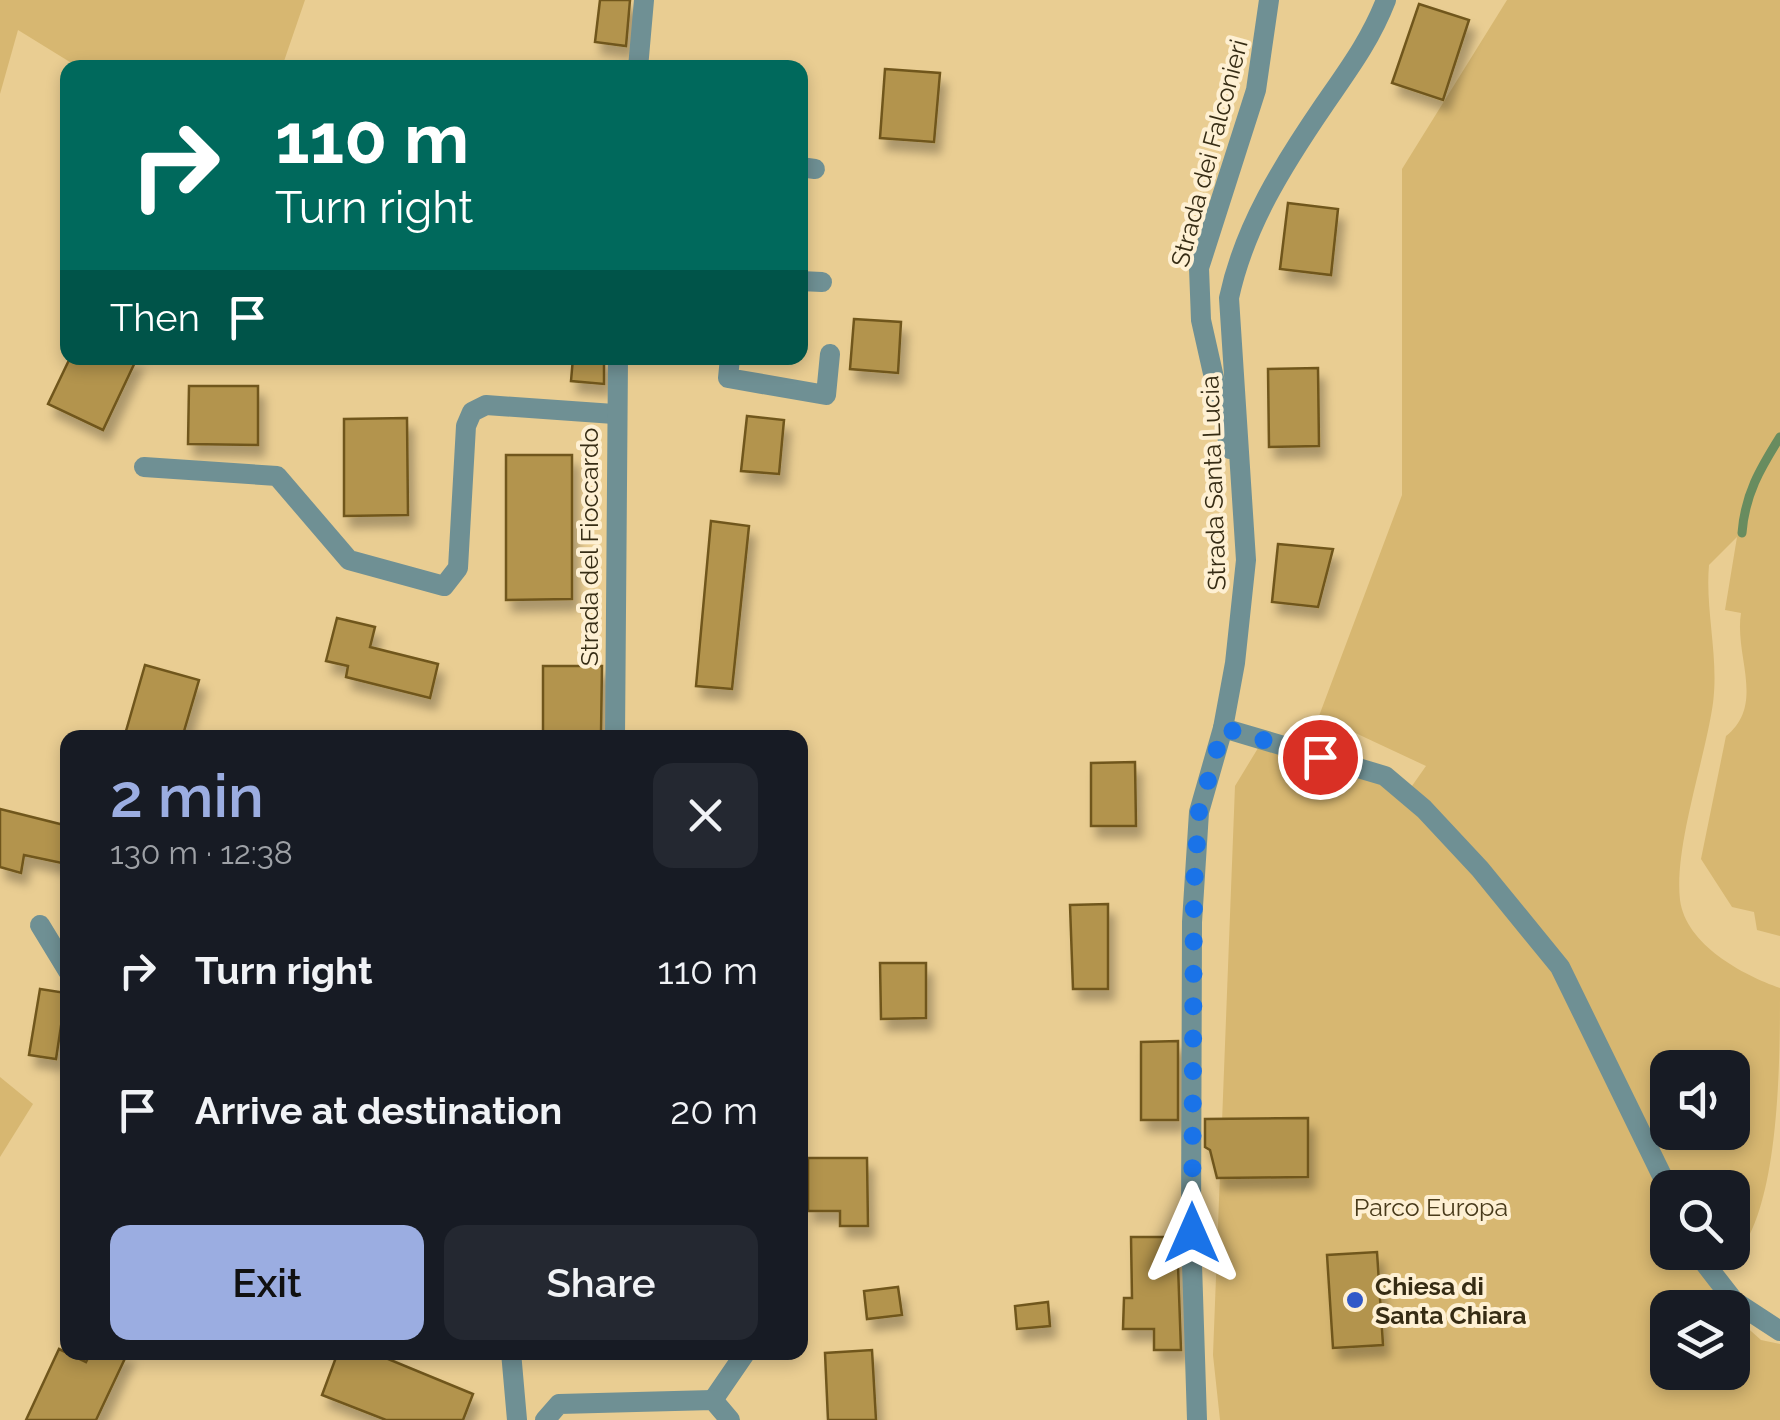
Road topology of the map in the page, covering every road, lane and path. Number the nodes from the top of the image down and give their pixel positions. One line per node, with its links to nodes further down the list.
1 (644, 0): 4 (street)
2 (1268, 0): 12 (street, Strada dei Falconieri)
3 (1386, 0): 12 (street, Strada Santa Lucia)
4 (639, 60)
5 (808, 281): 6 (street)
6 (822, 282)
7 (830, 354): 9 (street)
8 (618, 365): 10 (street, Strada del Fioccardo)
9 (729, 365)
10 (614, 414): 11 (street); 14 (street, Strada del Fioccardo)
11 (144, 467)
12 (1243, 494): 13 (street, Strada Santa Lucia)
13 (1223, 728): 17 (street); 26 (street, Strada Santa Lucia)
14 (614, 730)
15 (40, 925): 16 (street)
16 (60, 958)
17 (1659, 1170)
18 (1710, 1270): 19 (street)
19 (1780, 1330)
20 (512, 1360): 23 (street)
21 (740, 1360): 22 (street)
22 (713, 1400): 24 (street); 25 (street)
23 (518, 1420)
24 (545, 1420)
25 (730, 1420)
26 (1197, 1420)

